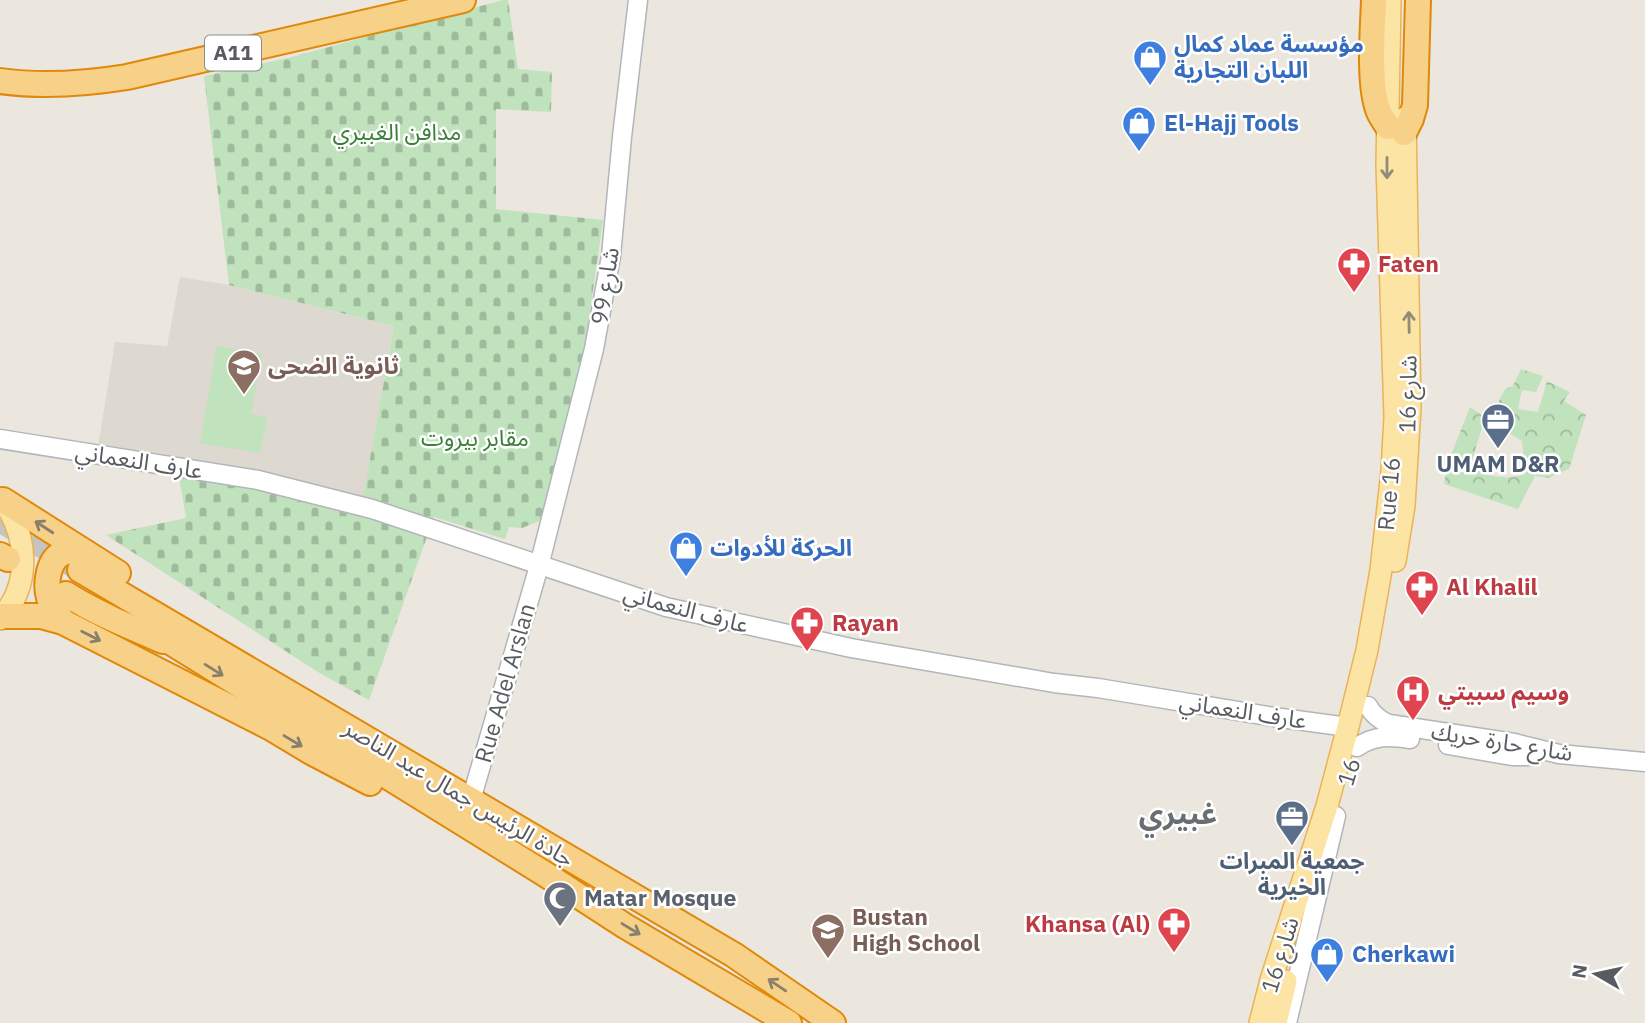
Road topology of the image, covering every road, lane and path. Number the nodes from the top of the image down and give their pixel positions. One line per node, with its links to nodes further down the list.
1 (402, 0): 9 (highway, A11)
2 (463, 0): 10 (highway, A11)
3 (638, 0): 16 (street, شارع 99)
4 (1374, 0): 11 (highway)
5 (1390, 0): 8 (main road)
6 (1406, 0): 8 (main road)
7 (1418, 0): 11 (highway)
8 (1397, 53): 11 (main road)
9 (0, 64)
10 (0, 81)
11 (1396, 130): 20 (main road, شارع 16, one-way to 11); 21 (main road, Rue 16, one-way to 21)
12 (0, 439): 13 (street, عارف النعماني)
13 (34, 444): 14 (street, عارف النعماني); 16 (street, عارف النعماني)
14 (0, 451)
15 (2, 498): 17 (highway, one-way to 15); 18 (main road)
16 (539, 566): 21 (street, عارف النعماني); 24 (street, Rue Adel Arslan)
17 (76, 575): 19 (highway); 24 (highway, جادة الرئيس جمال عبد الناصر, one-way to 24); 24 (highway, جادة الرئيس جمال عبد الناصر)
18 (1, 617): 19 (highway)
19 (63, 622): 24 (highway, one-way to 24)
20 (1368, 706): 21 (main road, شارع 16); 22 (street, شارع حارة حريك)
21 (1356, 734): 22 (street); 25 (main road, 16); 29 (main road, شارع 16)
22 (1451, 740): 23 (street, شارع حارة حريك)
23 (1645, 762)
24 (467, 811): 27 (highway, جادة الرئيس جمال عبد الناصر, one-way to 27); 28 (highway, جادة الرئيس جمال عبد الناصر, one-way to 24)
25 (1336, 816): 26 (main road, 16); 31 (street, شارع 16)
26 (1325, 854): 30 (main road, شارع 16)
27 (789, 1023)
28 (833, 1023)
29 (1260, 1023)
30 (1276, 1023)
31 (1287, 1023)

